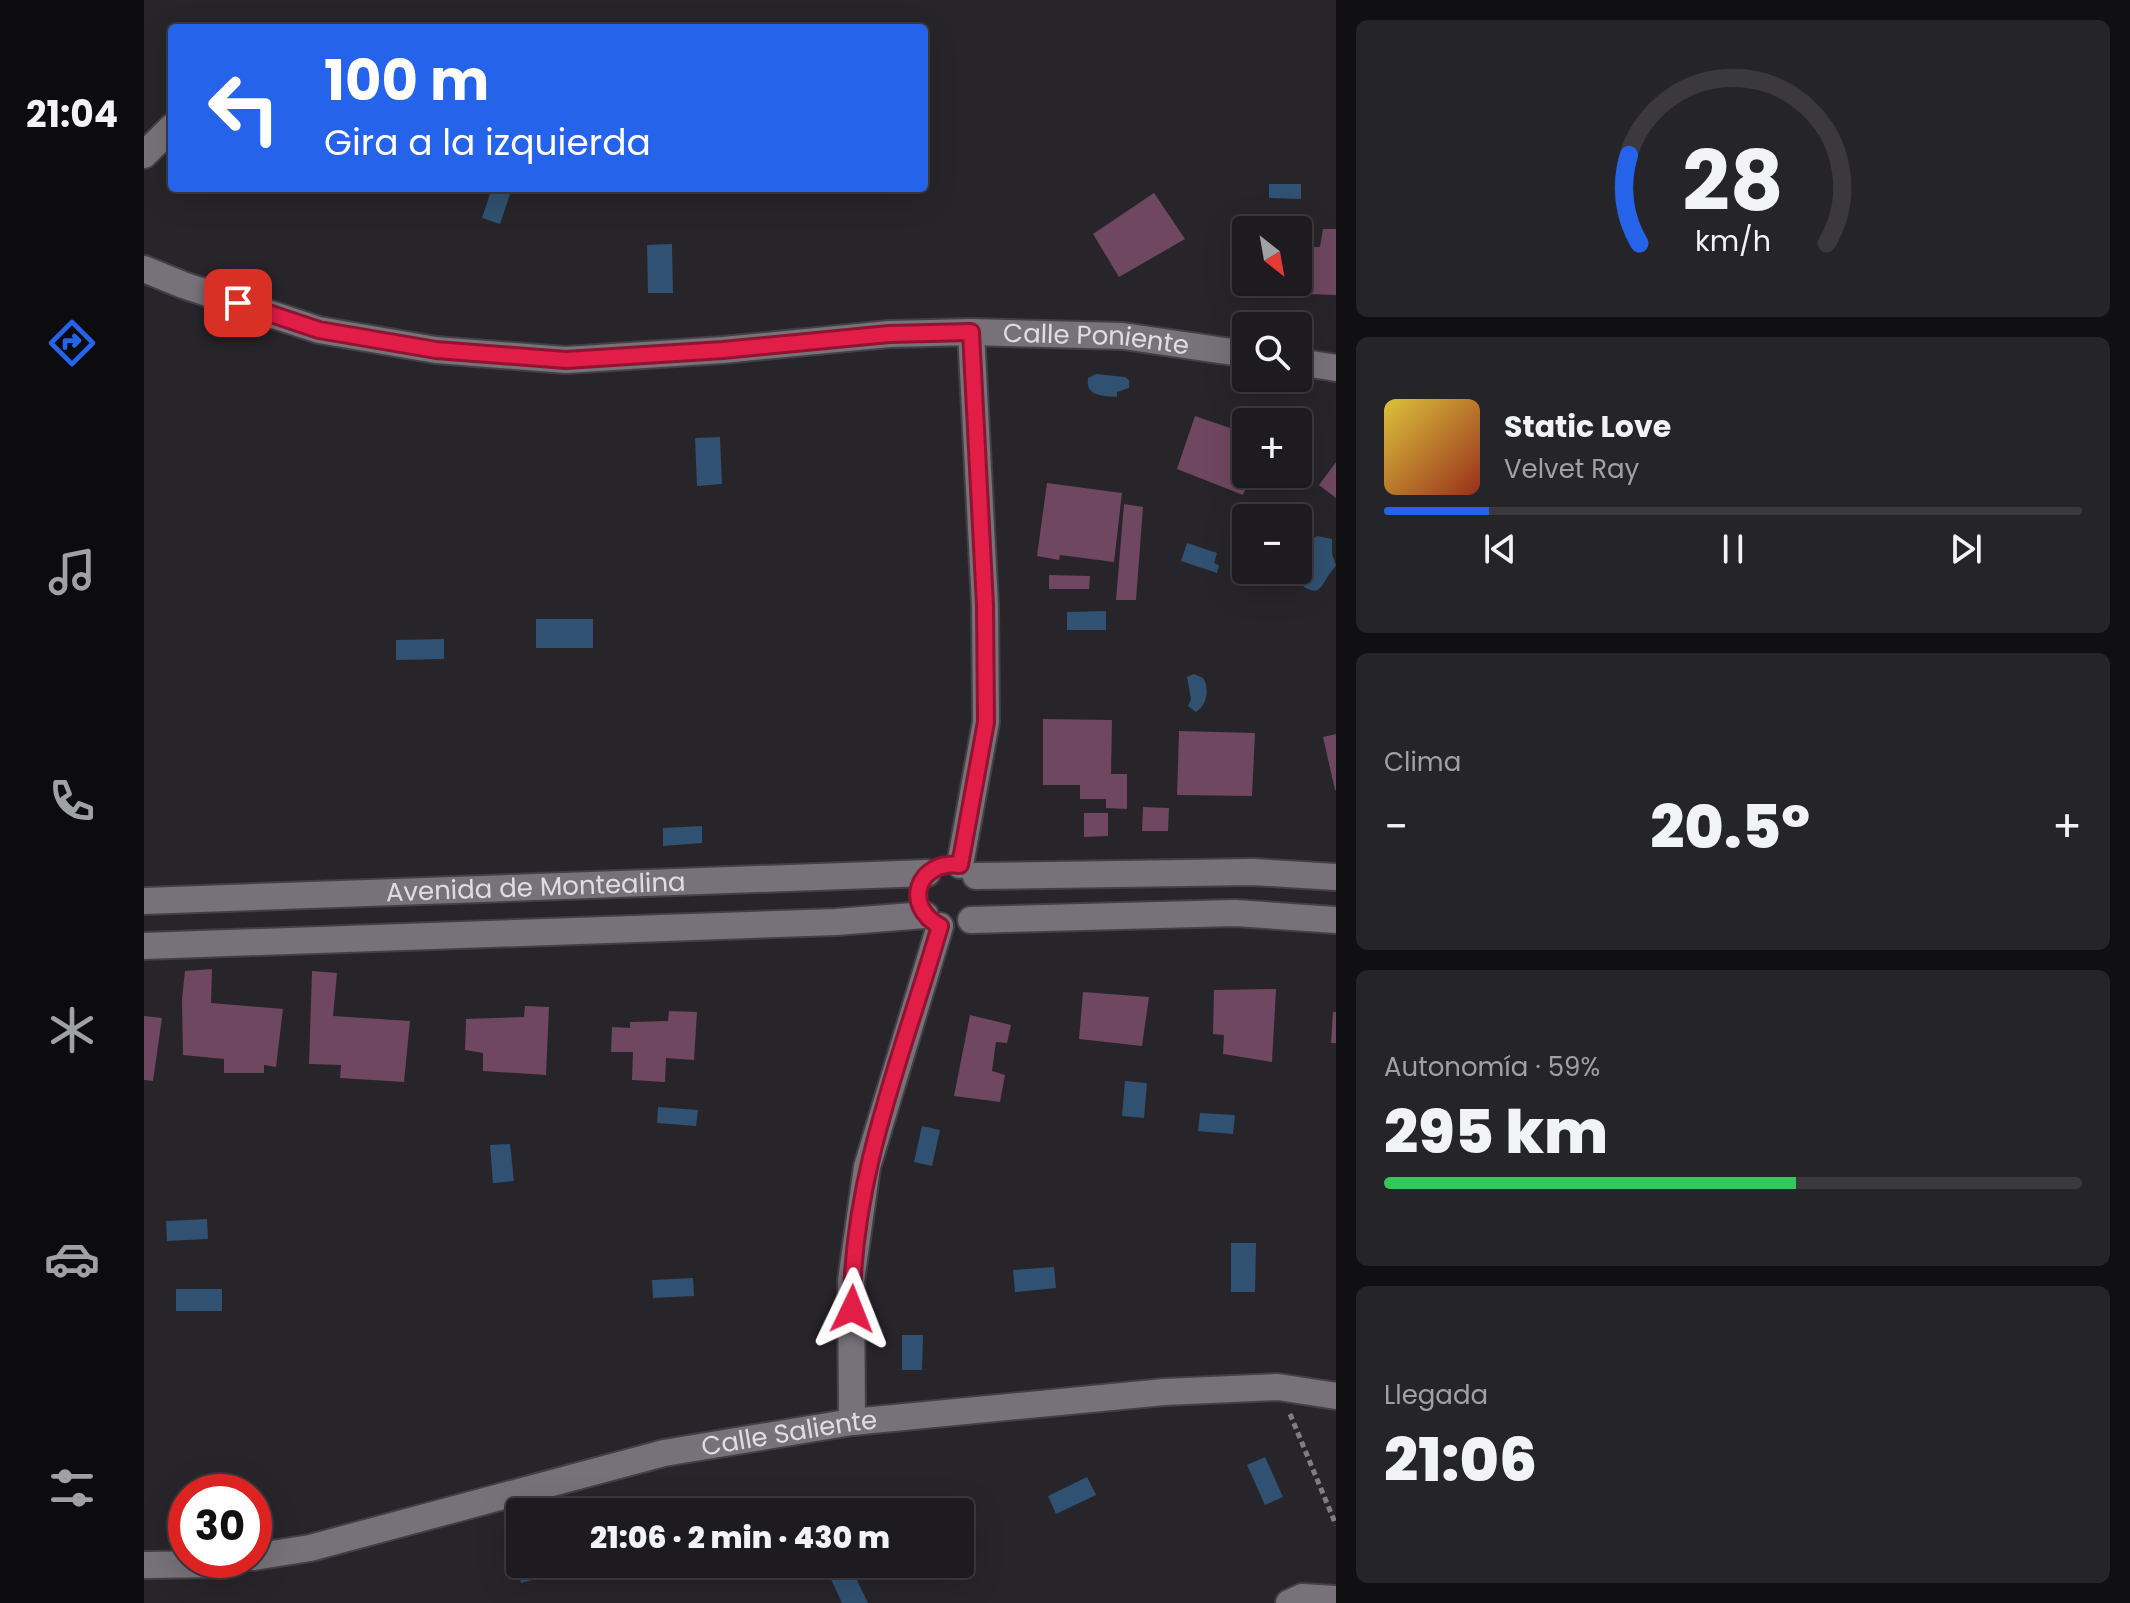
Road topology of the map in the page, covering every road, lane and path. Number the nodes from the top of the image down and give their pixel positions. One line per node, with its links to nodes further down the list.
1 (168, 131): 2 (street)
2 (144, 155)
3 (144, 269): 4 (street, Calle Poniente)
4 (971, 332): 5 (street, Calle Poniente); 8 (street)
5 (1232, 352)
6 (1312, 364): 7 (street)
7 (1336, 368)
8 (968, 870): 9 (street); 10 (street); 12 (street)
9 (927, 873): 11 (street, Avenida de Montealina); 14 (street)
10 (1336, 877)
11 (144, 901)
12 (971, 920): 13 (street); 14 (street)
13 (1336, 920)
14 (932, 921): 15 (street, Avenida de Montealina); 18 (street)
15 (144, 946)
16 (1278, 1387): 17 (street, Calle Saliente); 18 (street, Calle Saliente); 19 (path)
17 (1336, 1396)
18 (852, 1422): 20 (street, Calle Saliente)
19 (1336, 1525)
20 (272, 1554)
21 (144, 1565): 22 (street)
22 (168, 1565)
23 (1336, 1599): 24 (street)
24 (1289, 1603)

